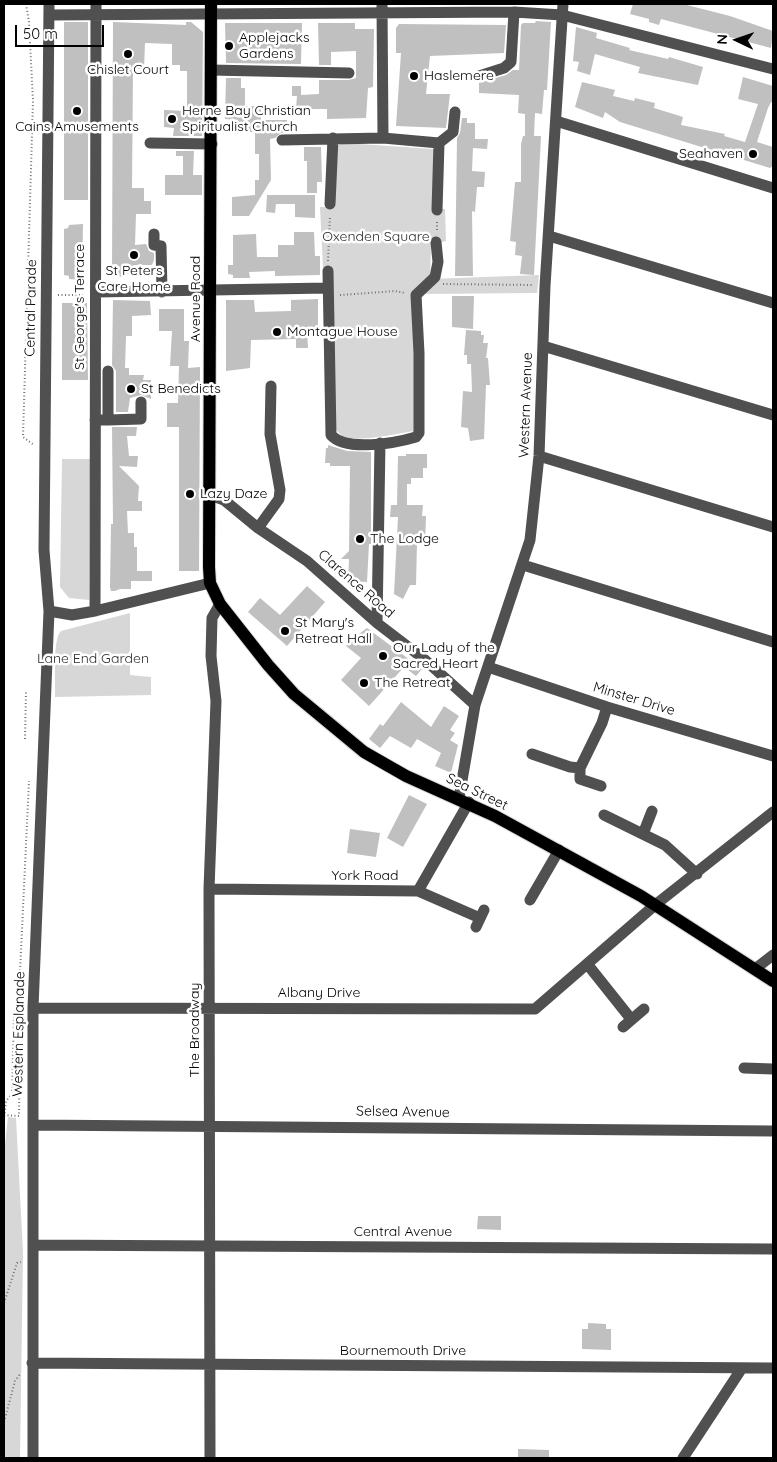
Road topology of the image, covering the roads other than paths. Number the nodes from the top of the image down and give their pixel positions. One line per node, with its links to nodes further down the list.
1 (382, 8): 5 (street); 6 (street); 14 (street)
2 (95, 9): 4 (street); 5 (street); 29 (street, St George's Terrace)
3 (563, 9): 6 (street); 7 (street); 12 (street, Western Avenue)
4 (49, 10): 47 (street, Central Parade)
5 (211, 10): 8 (main road, Avenue Road)
6 (514, 12): 10 (street)
7 (773, 69)
8 (211, 70): 9 (street); 18 (main road, Avenue Road)
9 (348, 73)
10 (479, 76)
11 (455, 112): 17 (street)
12 (556, 121): 19 (street); 23 (street, Western Avenue)
13 (332, 138): 14 (street); 15 (street); 20 (street)
14 (383, 138): 17 (street)
15 (282, 140)
16 (150, 143): 18 (street)
17 (438, 143): 21 (street)
18 (212, 144): 28 (main road, Avenue Road)
19 (773, 188)
20 (330, 204)
21 (437, 210)
22 (154, 234): 27 (street)
23 (548, 236): 30 (street); 31 (street, Western Avenue)
24 (436, 242): 38 (street)
25 (328, 271): 26 (street)
26 (328, 288): 28 (street); 38 (street)
27 (162, 292): 28 (street); 29 (street)
28 (211, 292): 40 (main road, Avenue Road)
29 (96, 294): 36 (street, St George's Terrace)
30 (773, 303)
31 (543, 346): 35 (street); 39 (street, Western Avenue)
32 (108, 371): 37 (street)
33 (271, 386): 42 (street)
34 (141, 402): 37 (street)
35 (773, 415)
36 (95, 420): 37 (street); 46 (street, St George's Terrace)
37 (108, 420)
38 (380, 443): 48 (street)
39 (539, 456): 41 (street); 43 (street, Western Avenue)
40 (210, 495): 42 (street, Clarence Road); 44 (main road, Avenue Road)
41 (773, 527)
42 (258, 528): 48 (street, Clarence Road)
43 (523, 565): 49 (street); 50 (street, Western Avenue)
44 (210, 583): 45 (main road, Sea Street); 46 (street)
45 (220, 604): 57 (main road, Sea Street); 64 (street, The Broadway)
46 (95, 611): 47 (street)
47 (49, 612): 74 (street, Western Esplanade)
48 (377, 623): 51 (street, Clarence Road)
49 (773, 642)
50 (488, 667): 51 (street, Western Avenue); 52 (street, Minster Drive)
51 (475, 705): 57 (street, Western Avenue)
52 (607, 707): 54 (street, Minster Drive); 55 (street)
53 (532, 754): 55 (street)
54 (773, 756)
55 (580, 768): 56 (street)
56 (601, 786)
57 (464, 800): 62 (main road, Sea Street); 65 (street, York Road)
58 (652, 811): 61 (street)
59 (773, 812): 63 (street, Albany Drive)
60 (604, 814): 61 (street)
61 (643, 834): 63 (street)
62 (559, 850): 66 (street); 67 (main road, Sea Street)
63 (697, 874): 67 (street, Albany Drive)
64 (209, 889): 65 (street, York Road); 73 (street, The Broadway)
65 (418, 891): 68 (street)
66 (530, 900)
67 (656, 905): 70 (street, Albany Drive); 71 (main road, Sea Street)
68 (480, 918)
69 (773, 954): 71 (street)
70 (588, 965): 73 (street, Albany Drive); 75 (street)
71 (755, 969): 72 (main road, Sea Street)
72 (773, 981)
73 (210, 1007): 74 (street, Albany Drive); 79 (street, The Broadway)
74 (33, 1008): 78 (street, Western Esplanade)
75 (644, 1009)
76 (744, 1068): 77 (street)
77 (773, 1069)
78 (33, 1125): 79 (street, Selsea Avenue); 81 (street, Western Esplanade)
79 (209, 1126): 80 (street, Selsea Avenue); 82 (street, The Broadway)
80 (773, 1131)
81 (33, 1245): 82 (street, Central Avenue); 85 (street, Western Esplanade)
82 (210, 1245): 83 (street, Central Avenue); 84 (street, The Broadway)
83 (773, 1249)
84 (210, 1365): 85 (street, Bournemouth Drive); 86 (street, Bournemouth Drive); 89 (street, The Broadway)
85 (32, 1367): 88 (street, Western Esplanade)
86 (742, 1368): 87 (street, Bournemouth Drive); 90 (street)
87 (773, 1368)
88 (33, 1458)
89 (210, 1458)
90 (683, 1458)

